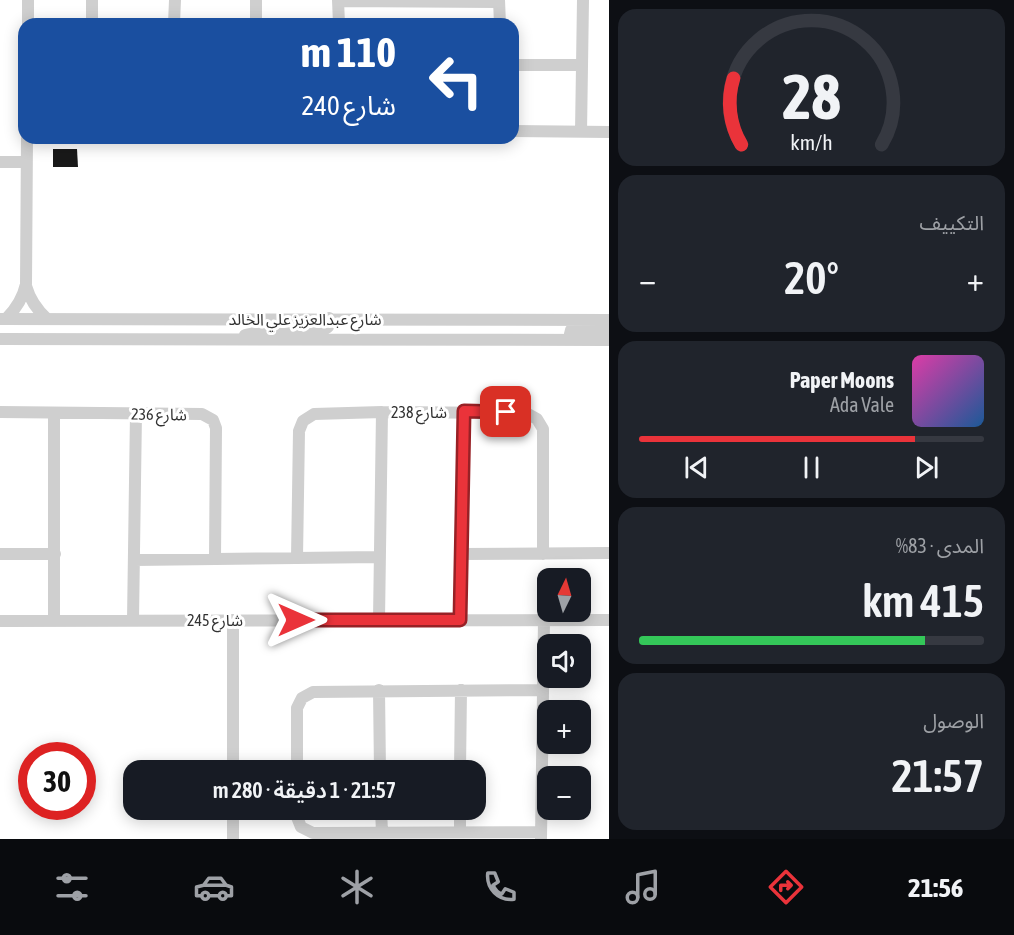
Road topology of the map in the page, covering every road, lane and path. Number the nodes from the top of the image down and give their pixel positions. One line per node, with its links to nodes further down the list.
1 (28, 0): 8 (street)
2 (92, 0): 9 (street)
3 (174, 0): 10 (street)
4 (256, 0): 11 (street)
5 (583, 0): 15 (street)
6 (338, 1): 7 (street); 12 (street)
7 (499, 1): 13 (street)
8 (28, 18)
9 (92, 18)
10 (174, 18)
11 (256, 18)
12 (339, 18)
13 (500, 18)
14 (519, 65): 15 (street)
15 (582, 65): 17 (street)
16 (519, 131): 17 (street)
17 (581, 132): 18 (street)
18 (609, 132)
19 (27, 144): 21 (street)
20 (0, 162): 21 (street)
21 (26, 162): 22 (street)
22 (26, 284): 24 (street); 25 (street)
23 (329, 318): 25 (street, شارع عبدالعزيز علي الخالد); 26 (street, شارع عبدالعزيز علي الخالد); 29 (street)
24 (3, 319): 25 (street, شارع عبدالعزيز علي الخالد)
25 (47, 319)
26 (609, 320)
27 (609, 328): 30 (street)
28 (0, 339): 29 (street, شارع عبدالعزيز علي الخالد)
29 (233, 340): 30 (street, شارع عبدالعزيز علي الخالد)
30 (575, 340): 31 (street, شارع عبدالعزيز علي الخالد)
31 (609, 340)
32 (464, 411): 34 (street, شارع 238); 40 (street); 41 (street, شارع 238)
33 (0, 412): 35 (street, شارع 236)
34 (382, 412): 42 (street); 43 (street, شارع 238)
35 (54, 413): 36 (street, شارع 236); 39 (street)
36 (136, 413): 44 (street, شارع 236); 45 (street)
37 (609, 553): 41 (street)
38 (0, 554): 39 (street)
39 (55, 554): 54 (street)
40 (461, 554): 41 (street); 49 (street)
41 (543, 554)
42 (380, 557): 43 (street); 48 (street)
43 (297, 558): 44 (street)
44 (215, 559): 45 (street)
45 (134, 560): 46 (street)
46 (133, 620): 47 (street, شارع 245); 54 (street, شارع 245)
47 (233, 620): 48 (street, شارع 245); 59 (street)
48 (379, 620): 49 (street, شارع 245)
49 (460, 620): 50 (street, شارع 245)
50 (537, 620)
51 (591, 620): 52 (street, شارع 245)
52 (609, 620)
53 (0, 621): 54 (street, شارع 245)
54 (54, 621)
55 (544, 622): 58 (street)
56 (379, 690): 57 (street); 60 (street); 61 (street)
57 (460, 690): 58 (street); 62 (street)
58 (543, 690): 69 (street)
59 (233, 760)
60 (297, 760)
61 (380, 760)
62 (460, 760)
63 (233, 820): 70 (street)
64 (298, 820): 67 (street)
65 (381, 820): 67 (street)
66 (460, 820): 68 (street)
67 (382, 832): 68 (street)
68 (460, 832): 69 (street)
69 (542, 835)
70 (233, 839)

